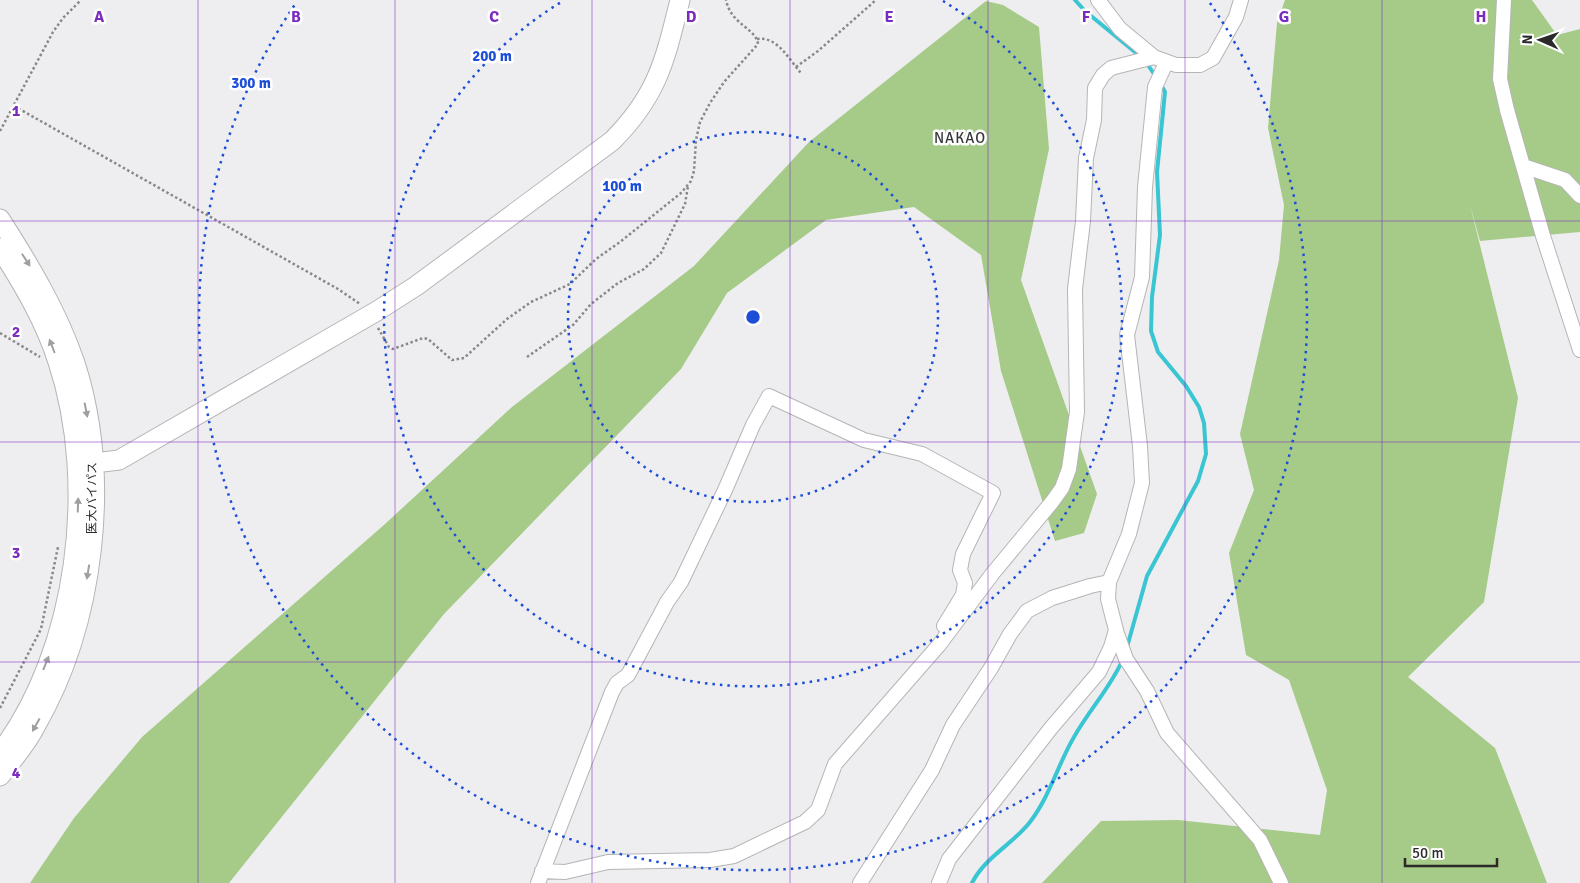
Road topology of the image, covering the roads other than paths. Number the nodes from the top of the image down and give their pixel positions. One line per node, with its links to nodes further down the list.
1 (680, 0): 11 (main road)
2 (1098, 0): 5 (street)
3 (1241, 0): 5 (street)
4 (1504, 0): 6 (street)
5 (1160, 60): 12 (street); 14 (street)
6 (1523, 166): 7 (street); 10 (street)
7 (1580, 196)
8 (0, 219): 11 (main road, 医大バイパス, one-way to 11)
9 (0, 248): 11 (main road, 医大バイパス, one-way to 9)
10 (1580, 350)
11 (85, 464): 15 (main road, 医大バイパス, one-way to 11); 16 (main road, 医大バイパス, one-way to 16)
12 (1109, 582): 13 (street); 18 (street)
13 (1116, 630): 19 (street); 20 (street)
14 (939, 645): 17 (street); 17 (street)
15 (1, 750)
16 (0, 776)
17 (540, 877)
18 (860, 883)
19 (939, 883)
20 (1282, 883)

